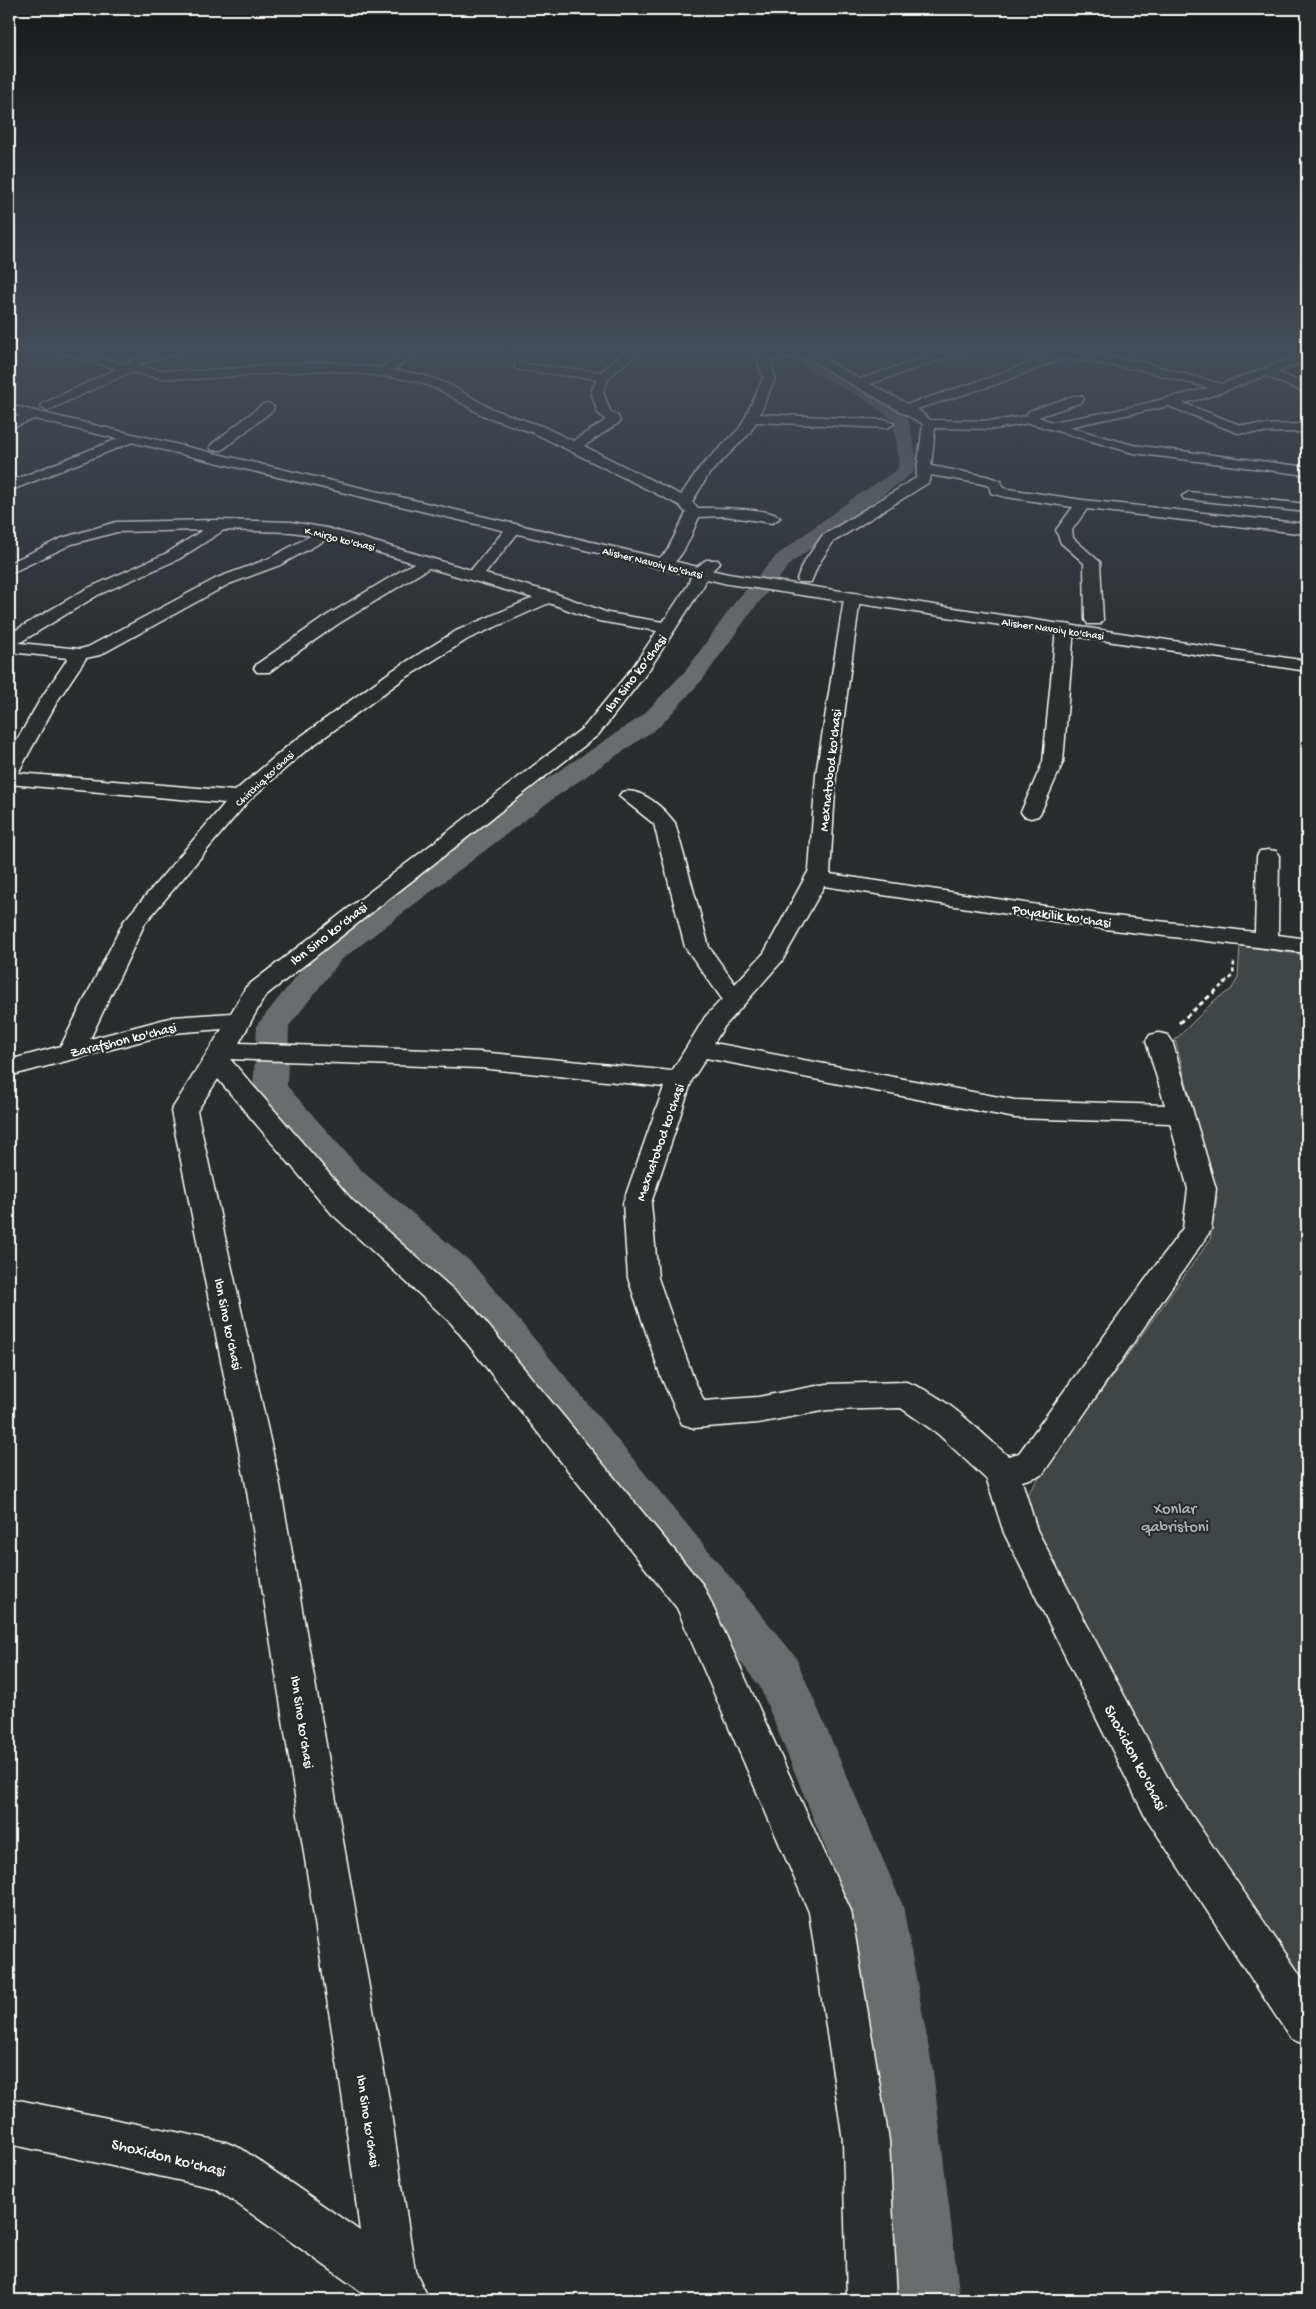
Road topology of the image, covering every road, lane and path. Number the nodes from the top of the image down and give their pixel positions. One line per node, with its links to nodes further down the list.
1 (84, 457): 10 (street)
2 (209, 457): 18 (street, Alisher Navoiy ko'chasi)
3 (259, 457): 21 (street, Alisher Navoiy ko'chasi)
4 (595, 457): 12 (street)
5 (718, 457): 12 (street)
6 (925, 457): 8 (street)
7 (1194, 457): 9 (street)
8 (923, 469): 13 (street); 27 (street)
9 (1307, 471)
10 (9, 487)
11 (1189, 496): 14 (street)
12 (684, 502): 15 (street)
13 (1083, 504): 19 (street); 30 (street)
14 (1307, 508)
15 (694, 513): 16 (street); 21 (street)
16 (772, 518)
17 (220, 525): 20 (street, K.Mirzo ko'chasi); 24 (street, K.Mirzo ko'chasi); 33 (street)
18 (513, 529): 23 (street, Alisher Navoiy ko'chasi); 26 (street)
19 (1307, 529)
20 (327, 533): 22 (street, K.Mirzo ko'chasi); 36 (street)
21 (674, 554): 23 (street); 25 (street, Alisher Navoiy ko'chasi)
22 (427, 562): 26 (street, K.Mirzo ko'chasi); 38 (street)
23 (661, 564): 25 (street, Alisher Navoiy ko'chasi)
24 (9, 569)
25 (720, 571): 27 (street, Alisher Navoiy ko'chasi); 31 (street, Ibn Sino ko‘chasi)
26 (474, 576): 28 (street, K.Mirzo ko'chasi)
27 (793, 582): 29 (street, Alisher Navoiy ko'chasi); 30 (street, Alisher Navoiy ko'chasi)
28 (548, 597): 31 (street, K.Mirzo ko'chasi); 42 (street, Chirchiq ko’chasi)
29 (852, 599): 32 (street, Alisher Navoiy ko'chasi); 45 (street, Mexnatobod ko'chasi)
30 (1094, 620): 35 (street, Alisher Navoiy ko'chasi)
31 (668, 628): 50 (street, Ibn Sino ko‘chasi)
32 (1065, 629): 37 (street, Alisher Navoiy ko'chasi); 43 (street)
33 (9, 641)
34 (9, 647): 36 (street)
35 (1307, 652)
36 (80, 654): 39 (street)
37 (1307, 666)
38 (263, 668)
39 (9, 771)
40 (9, 778): 42 (street)
41 (628, 796): 49 (street)
42 (240, 798): 53 (street, Chirchiq ko’chasi)
43 (1031, 812)
44 (1268, 856): 47 (street)
45 (817, 879): 46 (street, Poyakilik ko'chasi); 49 (street, Mexnatobod ko'chasi)
46 (1235, 936): 47 (street, Poyakilik ko'chasi); 51 (path)
47 (1266, 940): 48 (street, Poyakilik ko'chasi)
48 (1307, 946)
49 (735, 1000): 52 (street, Mexnatobod ko'chasi)
50 (239, 1020): 53 (street, Zarafshon ko'chasi); 54 (street, Ibn Sino ko‘chasi)
51 (1159, 1041): 57 (street)
52 (698, 1048): 56 (street, Mexnatobod ko'chasi); 57 (street)
53 (70, 1052): 55 (street, Zarafshon ko'chasi)
54 (221, 1054): 56 (street); 61 (street, Ibn Sino ko‘chasi); 62 (street)
55 (9, 1068)
56 (679, 1080): 58 (street, Mexnatobod ko'chasi)
57 (1181, 1114): 58 (street)
58 (1002, 1472): 59 (street, Shoxidon ko'chasi)
59 (1307, 2023)
60 (9, 2121): 61 (street, Shoxidon ko'chasi)
61 (398, 2295)
62 (872, 2300)

